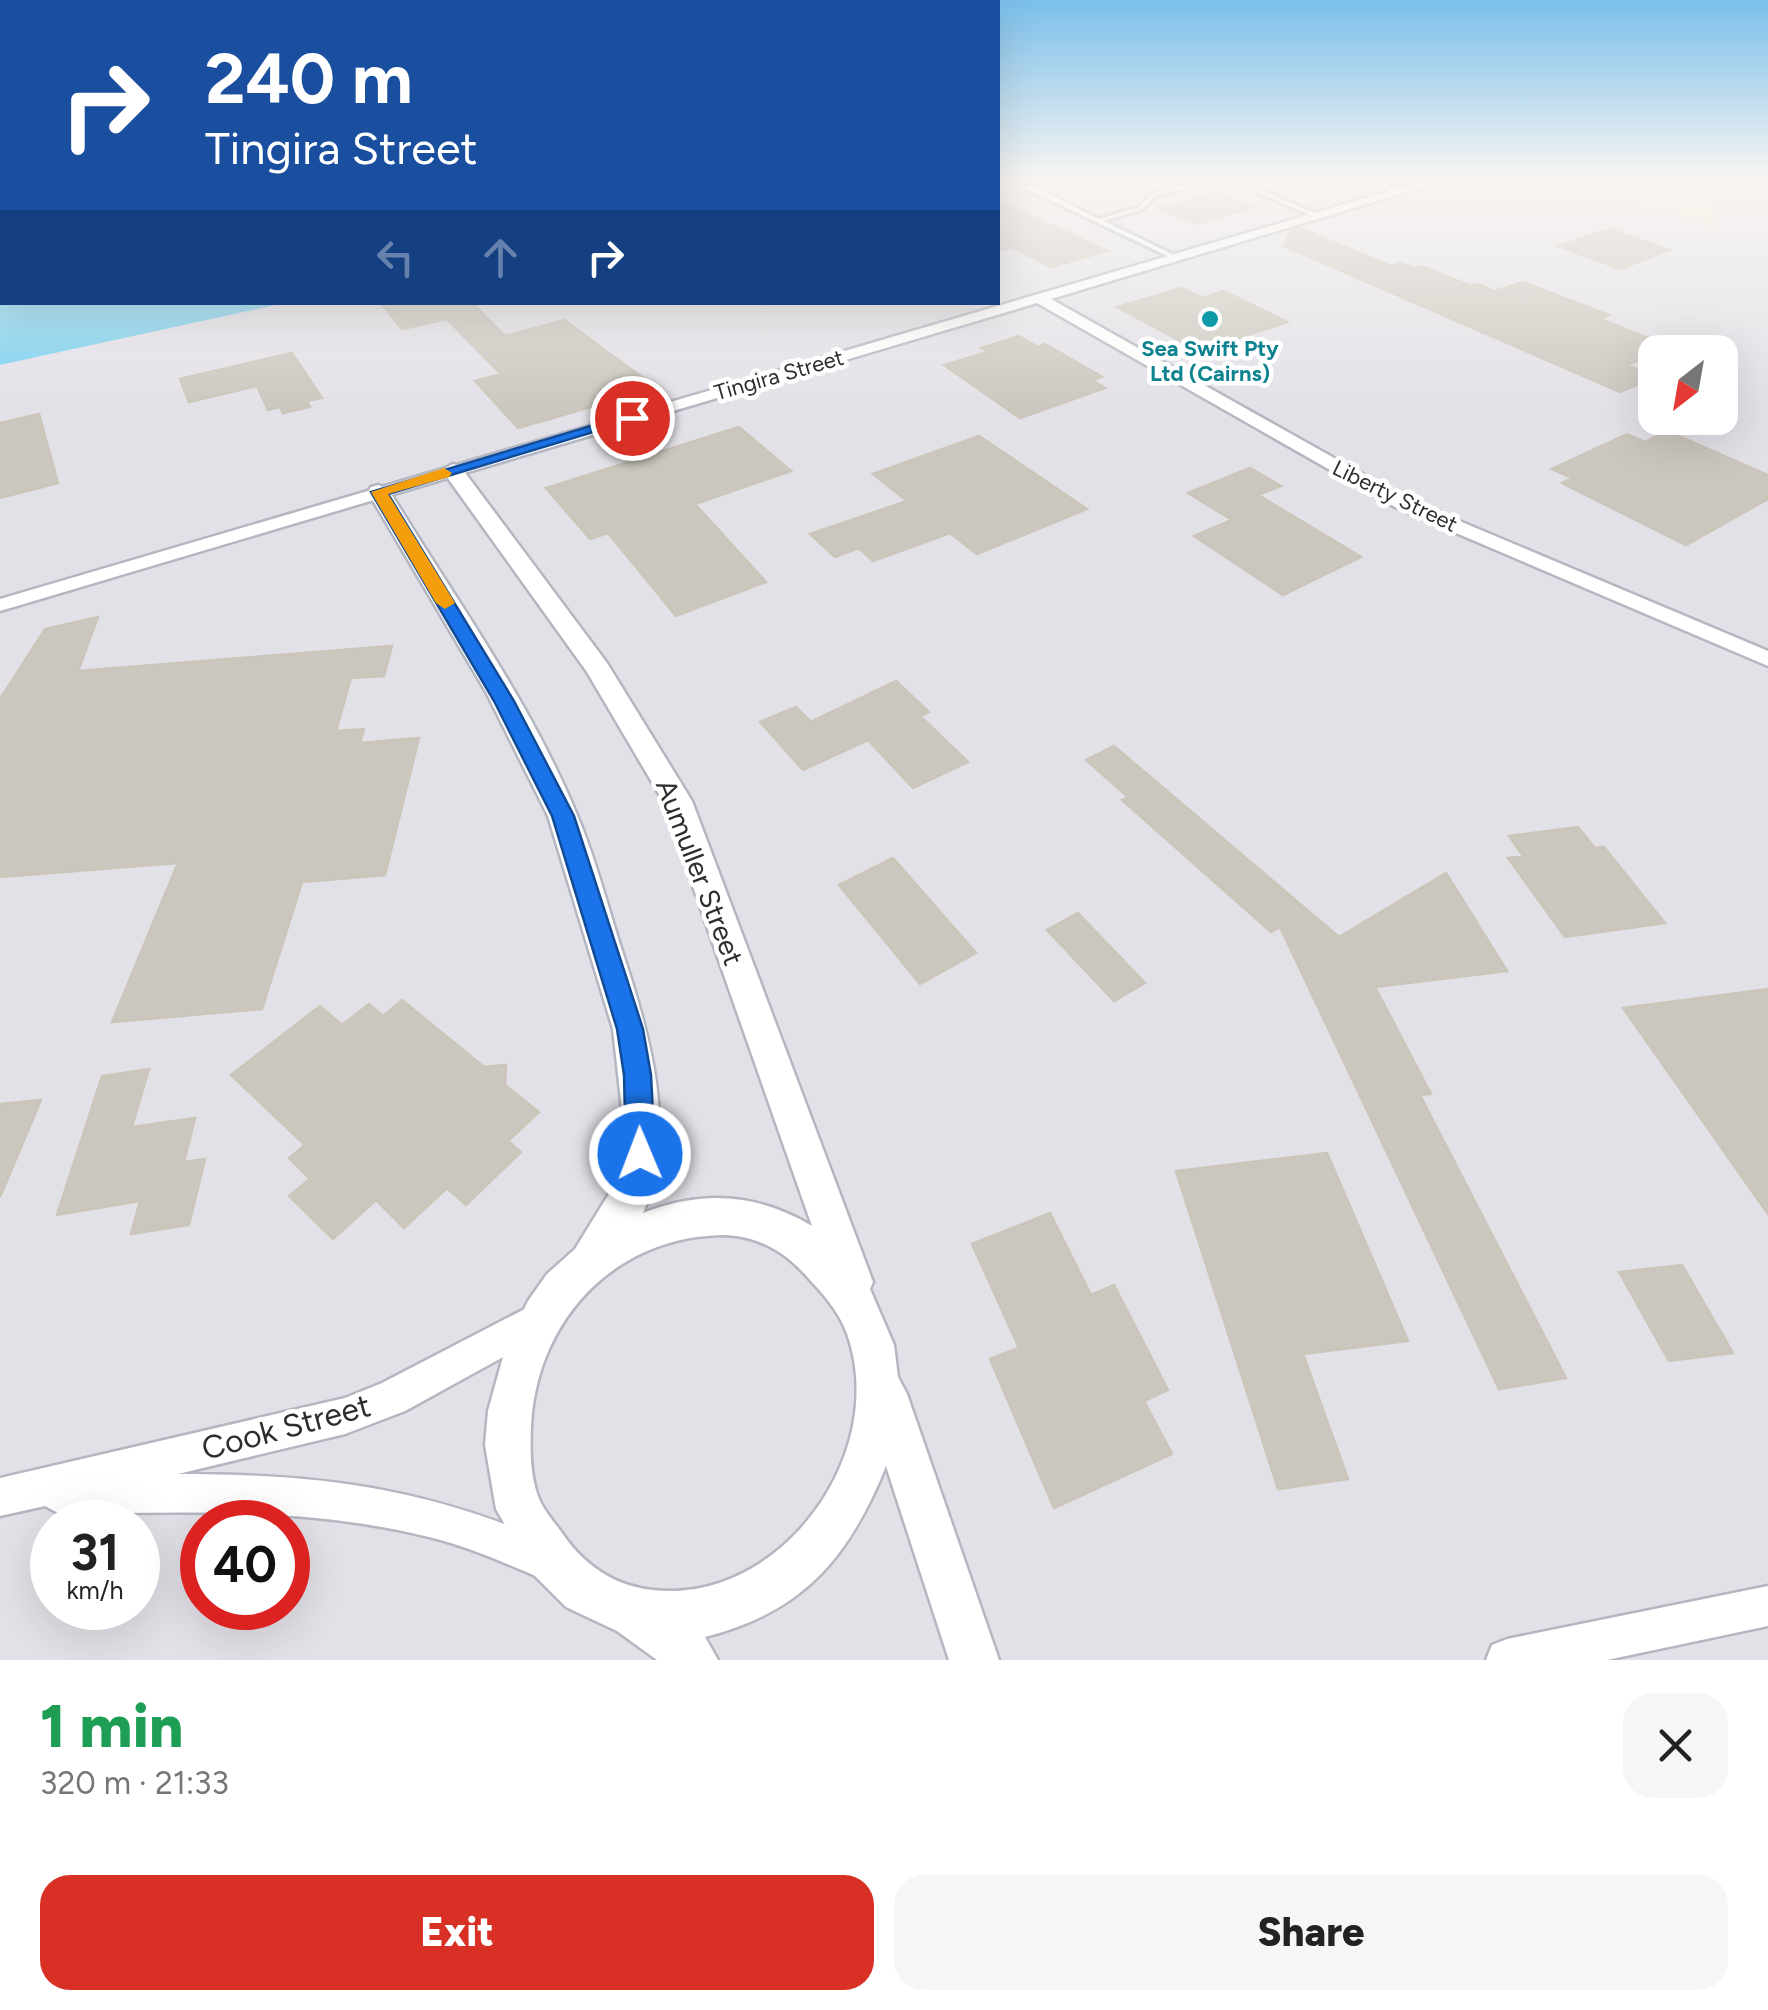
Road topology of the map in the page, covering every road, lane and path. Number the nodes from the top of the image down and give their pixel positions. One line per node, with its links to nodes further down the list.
1 (1173, 256): 3 (lane)
2 (1181, 256): 3 (street, Tingira Street)
3 (1176, 258): 4 (street, Tingira Street)
4 (1038, 298): 5 (street, Tingira Street); 8 (street, Liberty Street)
5 (453, 470): 6 (street, Tingira Street); 11 (street, Aumuller Street)
6 (379, 492): 7 (street, Tingira Street); 9 (street)
7 (0, 605)
8 (1768, 659)
9 (582, 1268): 10 (street); 11 (street)
10 (542, 1317): 13 (street, Cook Street); 14 (street)
11 (864, 1317): 12 (street)
12 (879, 1377): 16 (street); 18 (street)
13 (7, 1496): 14 (street, Cook Street)
14 (554, 1565): 16 (street)
15 (1768, 1606): 19 (street)
16 (628, 1612): 17 (street)
17 (693, 1660)
18 (974, 1660)
19 (1506, 1660)

